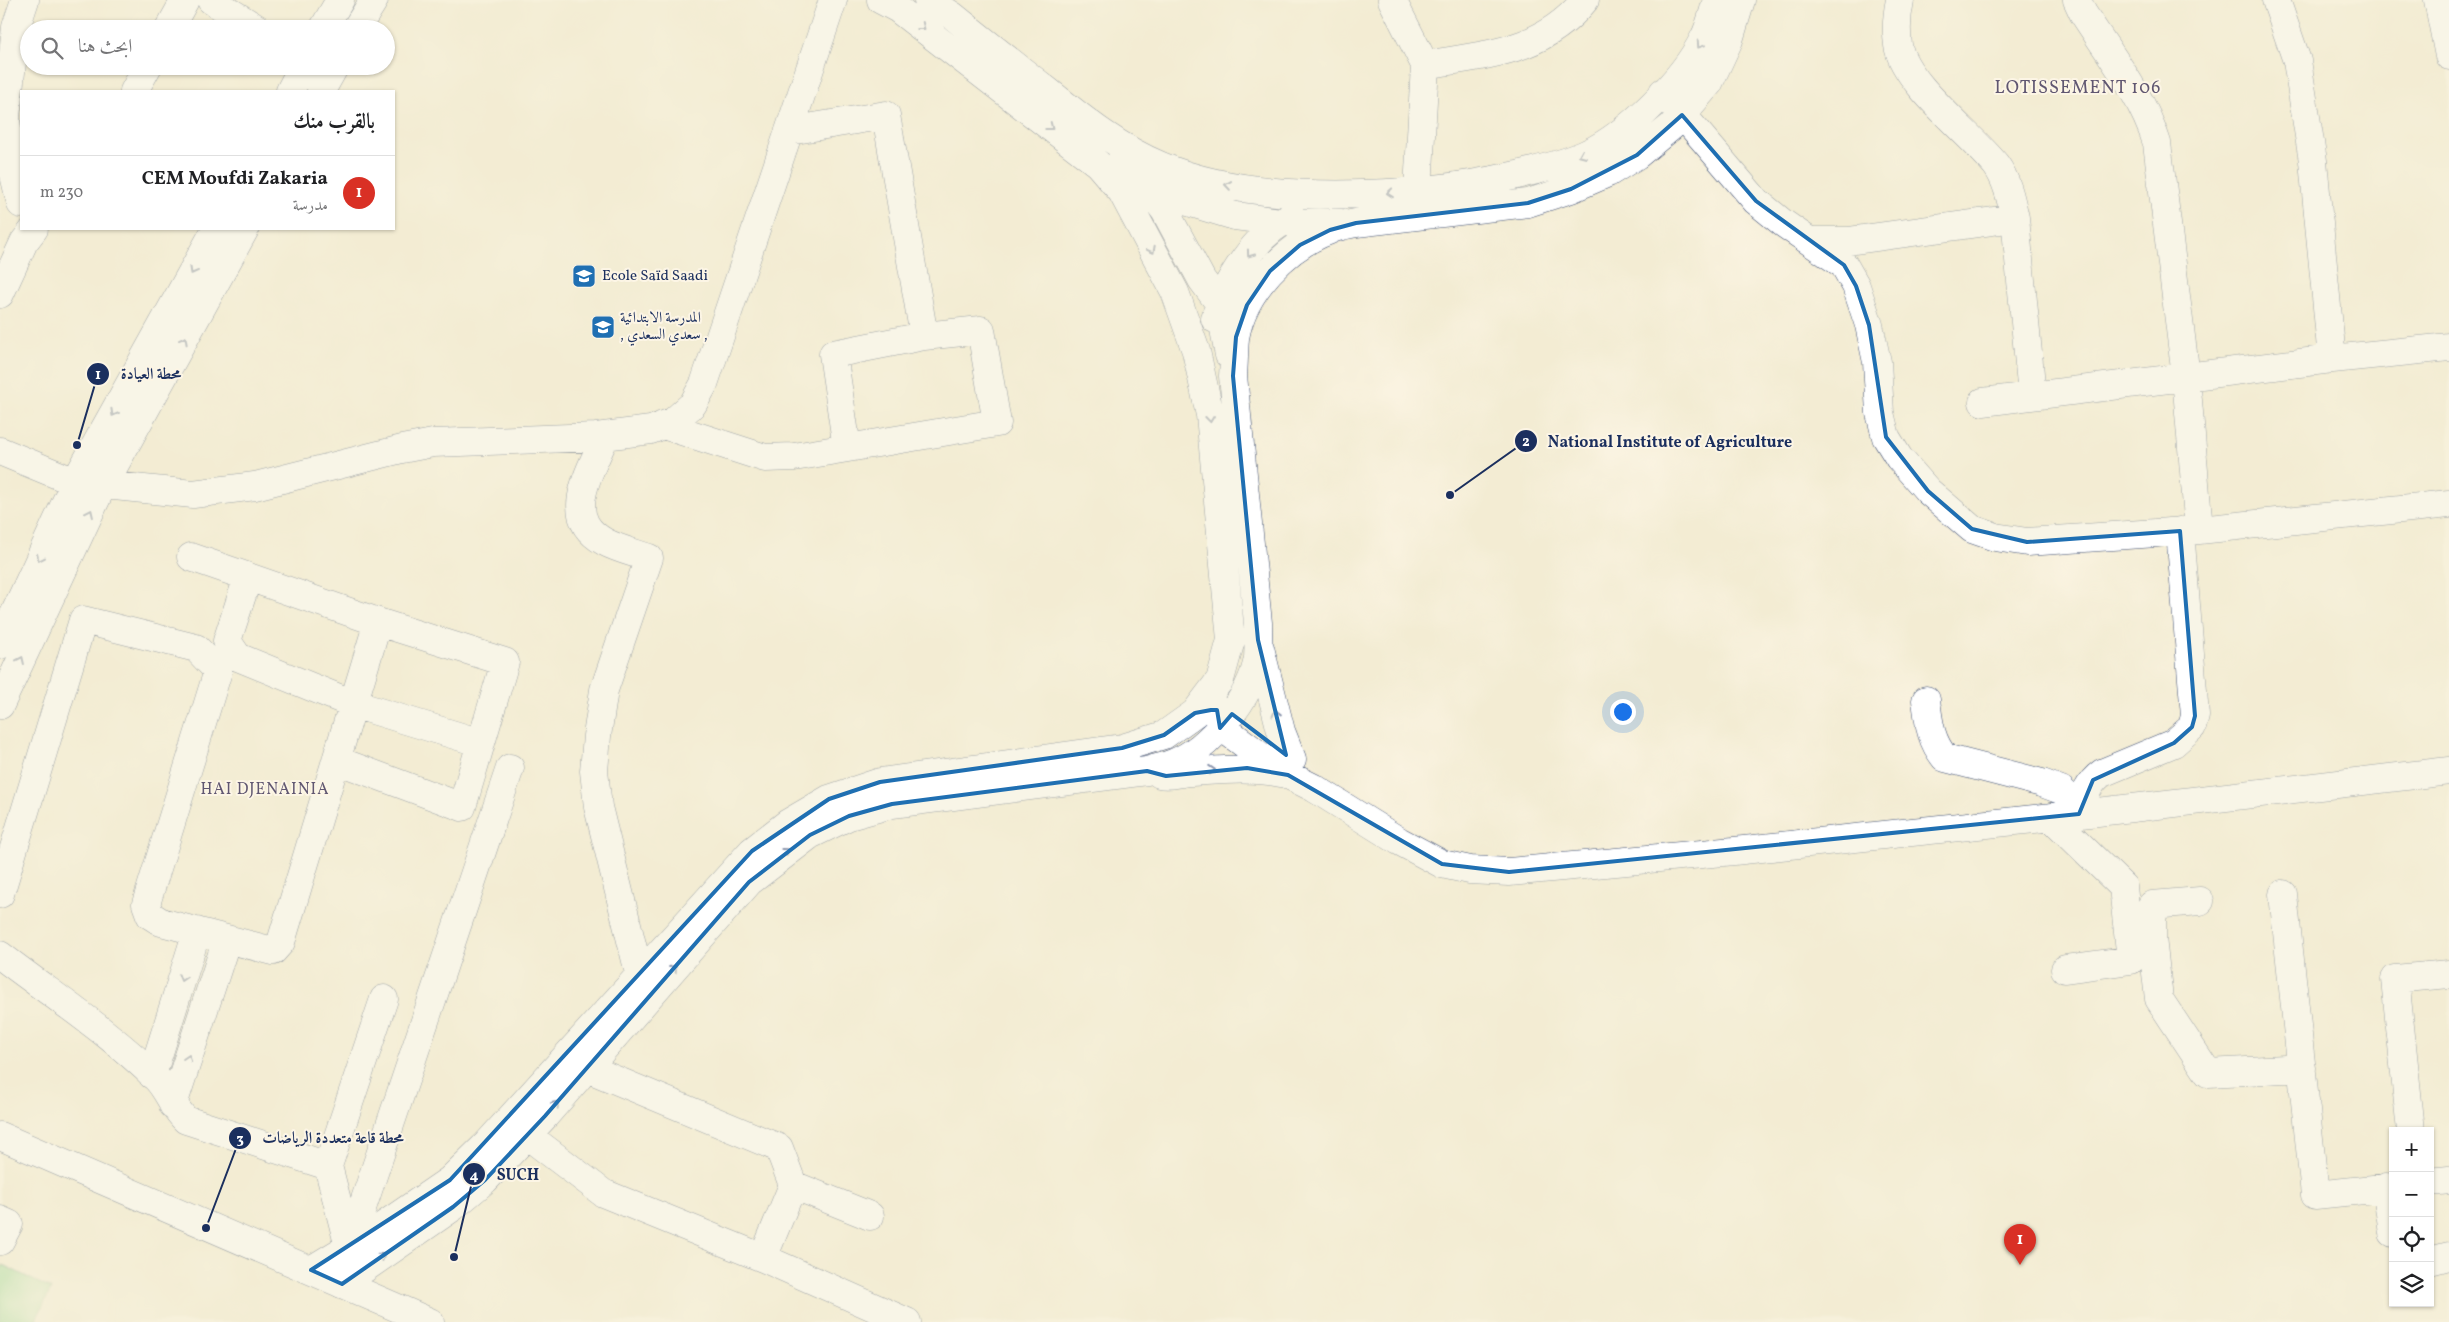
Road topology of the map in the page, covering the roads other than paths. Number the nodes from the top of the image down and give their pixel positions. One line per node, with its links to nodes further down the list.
1 (3, 0): 22 (street)
2 (25, 0): 22 (street)
3 (185, 0): 18 (street)
4 (211, 0): 19 (street)
5 (340, 0): 20 (street)
6 (374, 0): 21 (street)
7 (833, 0): 33 (street)
8 (882, 0): 34 (street, one-way to 34)
9 (928, 0): 34 (street)
10 (1392, 0): 24 (street)
11 (1585, 0): 24 (street)
12 (1717, 0): 31 (street, one-way to 31)
13 (1741, 0): 32 (street)
14 (1900, 0): 39 (street)
15 (2077, 0): 53 (street)
16 (2276, 0): 50 (street)
17 (2438, 0): 23 (street)
18 (174, 20)
19 (243, 20)
20 (328, 20)
21 (362, 20)
22 (8, 37): 37 (street)
23 (2449, 56)
24 (1424, 65): 38 (street)
25 (143, 75): 28 (street)
26 (298, 75): 29 (street)
27 (330, 75): 30 (street)
28 (135, 90)
29 (291, 90)
30 (322, 90)
31 (1663, 92): 32 (street); 38 (street, one-way to 38)
32 (1682, 115): 38 (street); 45 (street)
33 (789, 131): 48 (street); 56 (street)
34 (1107, 154): 35 (street); 36 (street, one-way to 34); 52 (street, one-way to 52)
35 (1149, 190): 40 (street); 47 (street)
36 (1349, 194): 38 (street, one-way to 36); 40 (street)
37 (20, 200)
38 (1418, 203): 41 (street)
39 (2015, 218): 45 (street); 54 (street)
40 (1281, 222): 41 (street); 47 (street, one-way to 47)
41 (1356, 223): 51 (street)
42 (215, 230): 60 (street, one-way to 60)
43 (244, 230): 61 (street, one-way to 43)
44 (30, 231): 46 (street)
45 (1810, 242): 63 (street)
46 (0, 294)
47 (1219, 303): 51 (street); 52 (street)
48 (924, 336): 58 (street); 58 (street)
49 (2449, 347): 50 (street)
50 (2332, 359): 53 (street)
51 (1233, 376): 67 (street)
52 (1201, 377): 72 (street, one-way to 72)
53 (2186, 377): 54 (street); 63 (street)
54 (2032, 395): 55 (street)
55 (1983, 402)
56 (663, 425): 57 (street); 58 (street)
57 (605, 436): 61 (street); 89 (street)
58 (847, 448)
59 (0, 451): 60 (street)
60 (76, 482): 61 (street); 68 (street, one-way to 68)
61 (104, 486): 71 (street, one-way to 61)
62 (2449, 504): 63 (street)
63 (2189, 531): 79 (street)
64 (191, 557): 65 (street)
65 (248, 577): 66 (street); 70 (street)
66 (378, 622): 70 (street); 73 (street)
67 (1258, 640): 72 (street); 75 (street, one-way to 67)
68 (0, 645)
69 (1926, 700): 79 (street)
70 (353, 704): 73 (street); 74 (street)
71 (0, 705)
72 (1217, 715): 75 (street); 77 (street); 89 (street)
73 (481, 743): 74 (street)
74 (336, 760): 85 (street)
75 (1290, 767): 77 (street, one-way to 75); 80 (street)
76 (510, 768): 106 (street)
77 (1147, 771): 89 (street, one-way to 77)
78 (2449, 771): 79 (street)
79 (2079, 814): 80 (street)
80 (2051, 817): 87 (street)
81 (0, 894): 84 (street)
82 (2283, 894): 92 (street)
83 (2200, 901): 92 (street)
84 (197, 931): 85 (street); 93 (street, one-way to 93)
85 (227, 939): 94 (street, one-way to 85)
86 (0, 955): 93 (street)
87 (2065, 969)
88 (2449, 974): 95 (street)
89 (643, 987): 91 (street); 106 (street)
90 (384, 999): 98 (street)
91 (587, 1068): 96 (street, one-way to 91); 101 (street)
92 (2302, 1068): 102 (street)
93 (152, 1075): 94 (street)
94 (173, 1104): 98 (street)
95 (2411, 1127)
96 (527, 1135): 108 (street); 111 (street, one-way to 96)
97 (0, 1136): 110 (street)
98 (328, 1166): 106 (street)
99 (2449, 1180): 100 (street)
100 (2434, 1182)
101 (793, 1185): 103 (street); 108 (street)
102 (2389, 1187)
103 (870, 1216)
104 (0, 1220): 105 (street)
105 (0, 1241)
106 (349, 1247): 110 (street)
107 (2449, 1256): 109 (street)
108 (763, 1258): 113 (street)
109 (2434, 1260)
110 (311, 1270): 111 (street)
111 (342, 1284): 112 (street)
112 (430, 1322)
113 (907, 1322)

